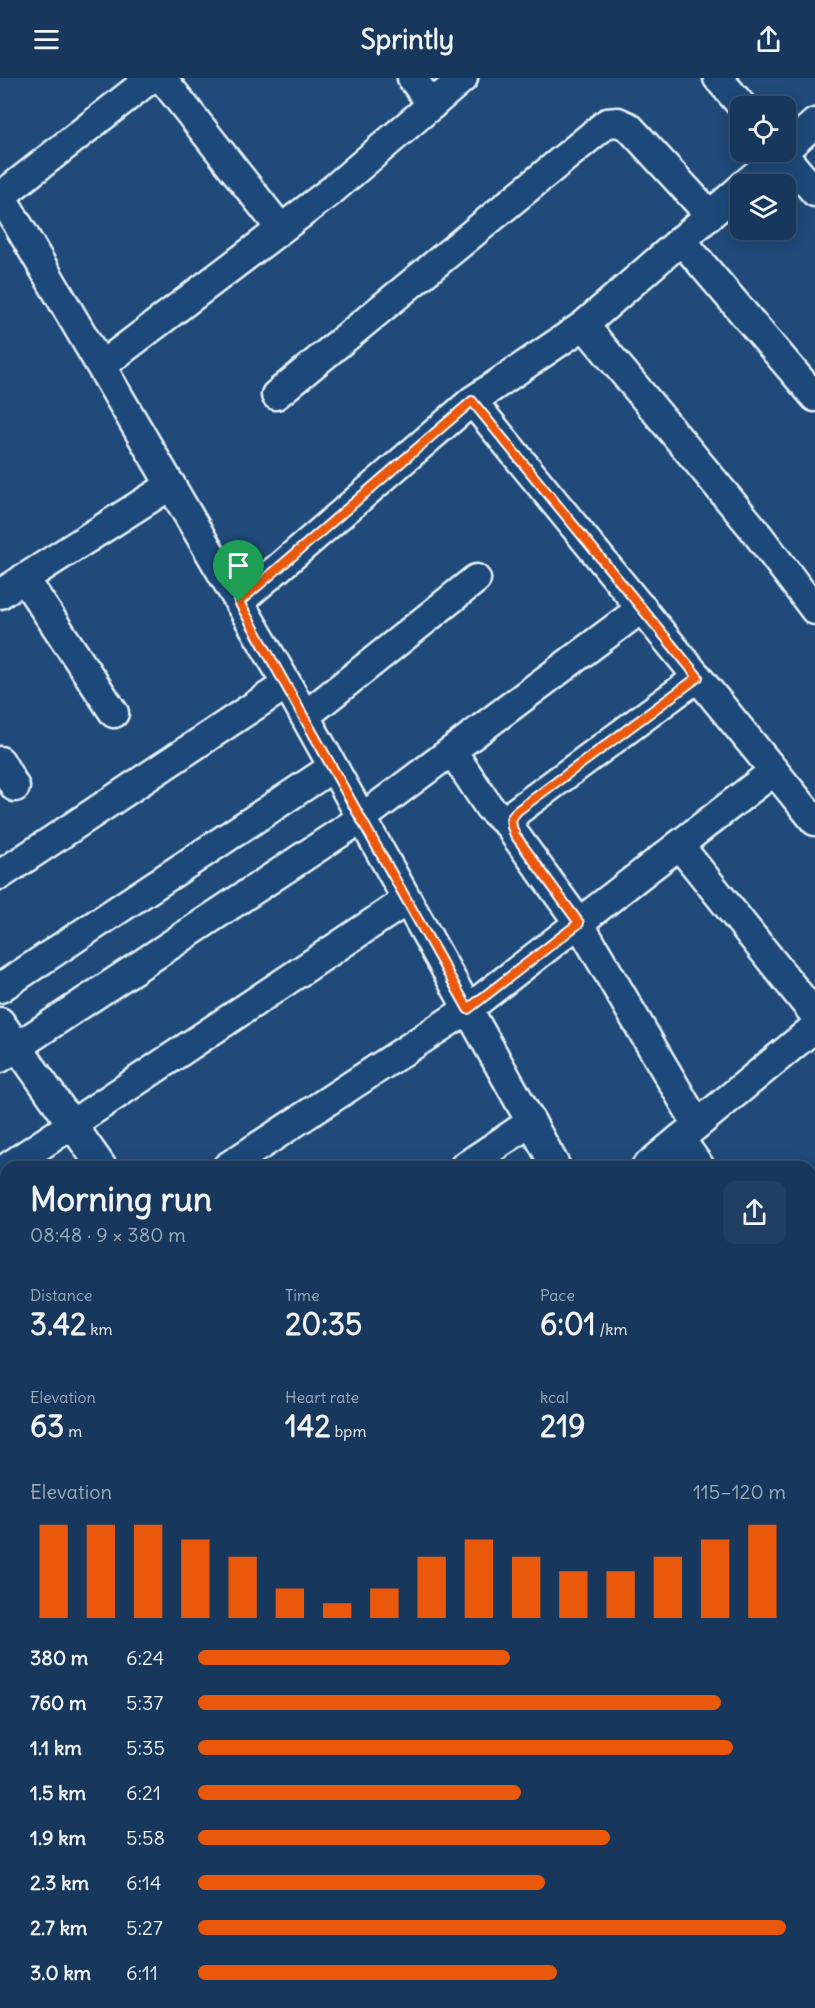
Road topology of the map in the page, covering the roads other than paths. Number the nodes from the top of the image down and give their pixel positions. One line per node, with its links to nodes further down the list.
1 (151, 78): 14 (street)
2 (162, 78): 17 (street)
3 (412, 78): 7 (street)
4 (463, 78): 7 (street)
5 (718, 78): 6 (street)
6 (733, 96)
7 (432, 105): 17 (street)
8 (815, 123): 9 (street)
9 (796, 140)
10 (770, 162): 12 (street)
11 (792, 162): 13 (street)
12 (757, 174)
13 (815, 192)
14 (0, 195): 20 (street)
15 (730, 198): 16 (street)
16 (710, 215): 18 (street); 21 (street)
17 (281, 229): 20 (street)
18 (681, 240): 19 (street); 22 (street)
19 (584, 325): 23 (street); 30 (street)
20 (101, 366): 24 (street)
21 (276, 394)
22 (815, 397)
23 (472, 401): 28 (street); 29 (street)
24 (171, 485): 25 (street); 28 (street)
25 (24, 578): 27 (street); 33 (street)
26 (476, 579): 34 (street)
27 (0, 594)
28 (239, 602): 32 (street)
29 (642, 608): 31 (street); 35 (street)
30 (815, 610)
31 (698, 677): 38 (street); 42 (street)
32 (287, 684): 34 (street); 44 (street)
33 (114, 713)
34 (305, 716): 37 (street)
35 (452, 751): 40 (street); 42 (street)
36 (0, 761): 39 (street)
37 (333, 767): 40 (street); 47 (street)
38 (774, 771): 41 (street); 43 (street)
39 (15, 787)
40 (362, 818): 45 (street); 52 (street)
41 (815, 821)
42 (512, 827): 46 (street)
43 (679, 845): 46 (street); 49 (street)
44 (0, 876)
45 (407, 900): 48 (street); 54 (street)
46 (579, 923): 48 (street); 55 (street)
47 (0, 988)
48 (468, 1009): 53 (street); 58 (street)
49 (815, 1015)
50 (0, 1022): 52 (street)
51 (815, 1027): 55 (street)
52 (8, 1052): 54 (street)
53 (531, 1122): 59 (street); 60 (street)
54 (72, 1124): 56 (street); 57 (street)
55 (689, 1132): 61 (street); 62 (street)
56 (17, 1161)
57 (98, 1161)
58 (236, 1161)
59 (473, 1161)
60 (553, 1161)
61 (653, 1161)
62 (698, 1161)

